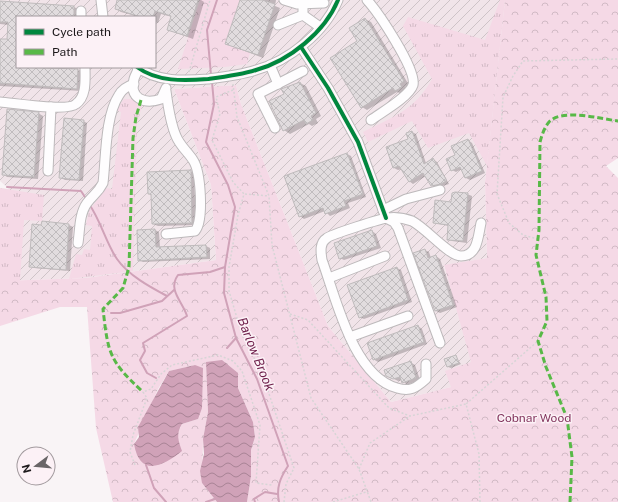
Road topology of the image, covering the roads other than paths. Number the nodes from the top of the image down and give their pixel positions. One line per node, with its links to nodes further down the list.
1 (101, 0): 7 (street)
2 (284, 0): 6 (street)
3 (367, 0): 23 (street)
4 (323, 2): 5 (street); 6 (street)
5 (336, 3): 10 (street)
6 (304, 4): 8 (street)
7 (103, 16)
8 (303, 16): 9 (street); 10 (street)
9 (278, 25)
10 (320, 27): 11 (street)
11 (301, 47): 12 (street); 27 (street)
12 (270, 65): 17 (street); 19 (street)
13 (84, 68): 22 (street)
14 (138, 68): 18 (street)
15 (140, 68): 17 (street)
16 (303, 71): 19 (street)
17 (165, 79): 20 (street)
18 (134, 84): 20 (street); 30 (street)
19 (278, 84): 24 (street)
20 (166, 91): 29 (street)
21 (0, 102): 22 (street)
22 (51, 107): 25 (street)
23 (371, 120)
24 (275, 128)
25 (48, 171)
26 (440, 190): 27 (street)
27 (385, 214): 28 (street); 32 (street); 35 (street)
28 (481, 223)
29 (166, 234)
30 (78, 243)
31 (385, 256): 32 (street)
32 (329, 278): 34 (street)
33 (408, 316): 34 (street)
34 (350, 337): 36 (street)
35 (440, 343)
36 (426, 364)

